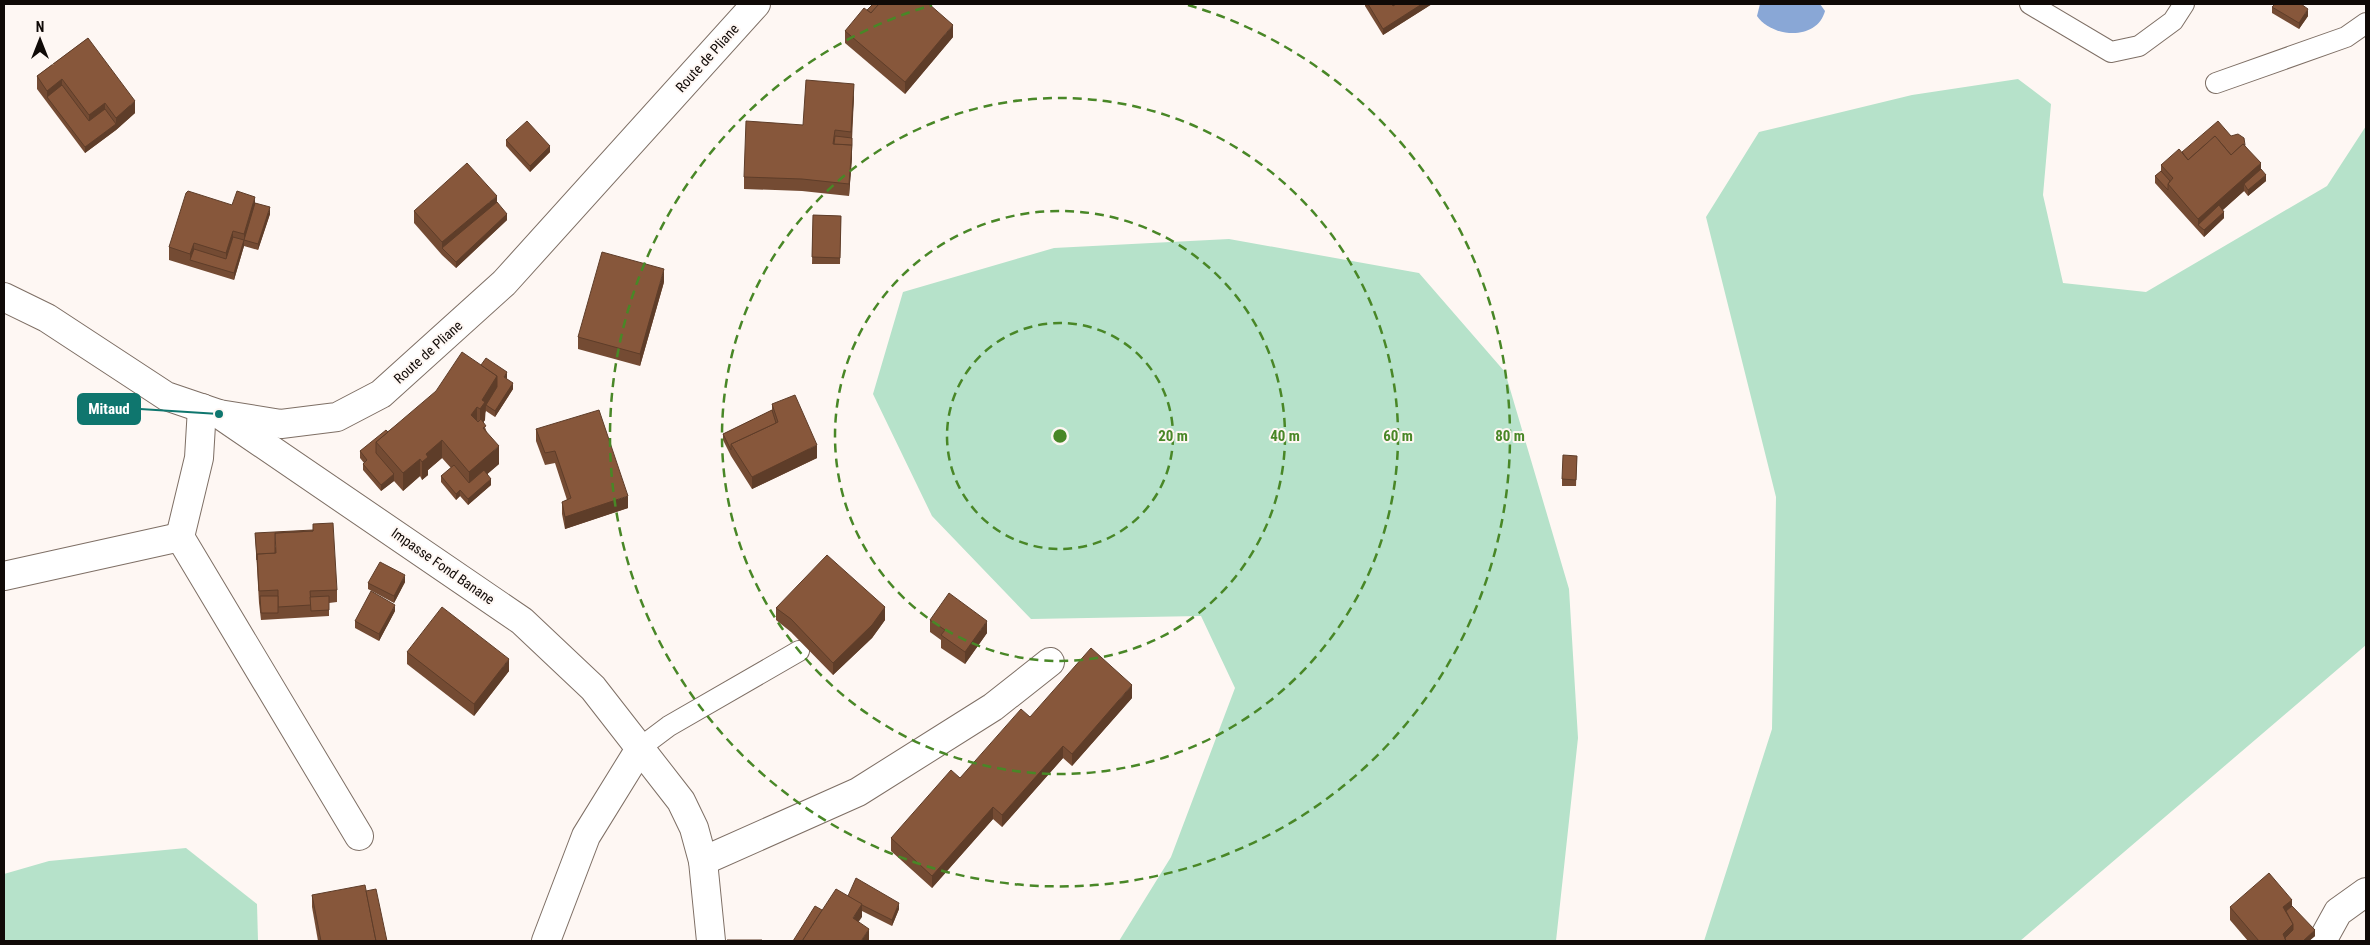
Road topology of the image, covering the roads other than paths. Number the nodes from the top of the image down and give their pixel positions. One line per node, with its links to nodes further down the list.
1 (756, 4): 8 (street, Route de Pliane)
2 (2030, 4): 4 (lane)
3 (2184, 4): 4 (lane)
4 (2055, 11)
5 (2366, 23): 6 (lane)
6 (2216, 83)
7 (4, 297): 8 (street, Route de Pliane)
8 (211, 411): 9 (street); 13 (street, Impasse Fond Banane)
9 (180, 538): 10 (street); 14 (street)
10 (4, 576)
11 (798, 651): 13 (lane)
12 (1050, 662): 15 (street)
13 (641, 747): 15 (street, Impasse Fond Banane); 17 (street)
14 (359, 836)
15 (703, 861): 18 (street, Impasse Fond Banane)
16 (2366, 892): 19 (street)
17 (546, 941)
18 (711, 941)
19 (2322, 941)

